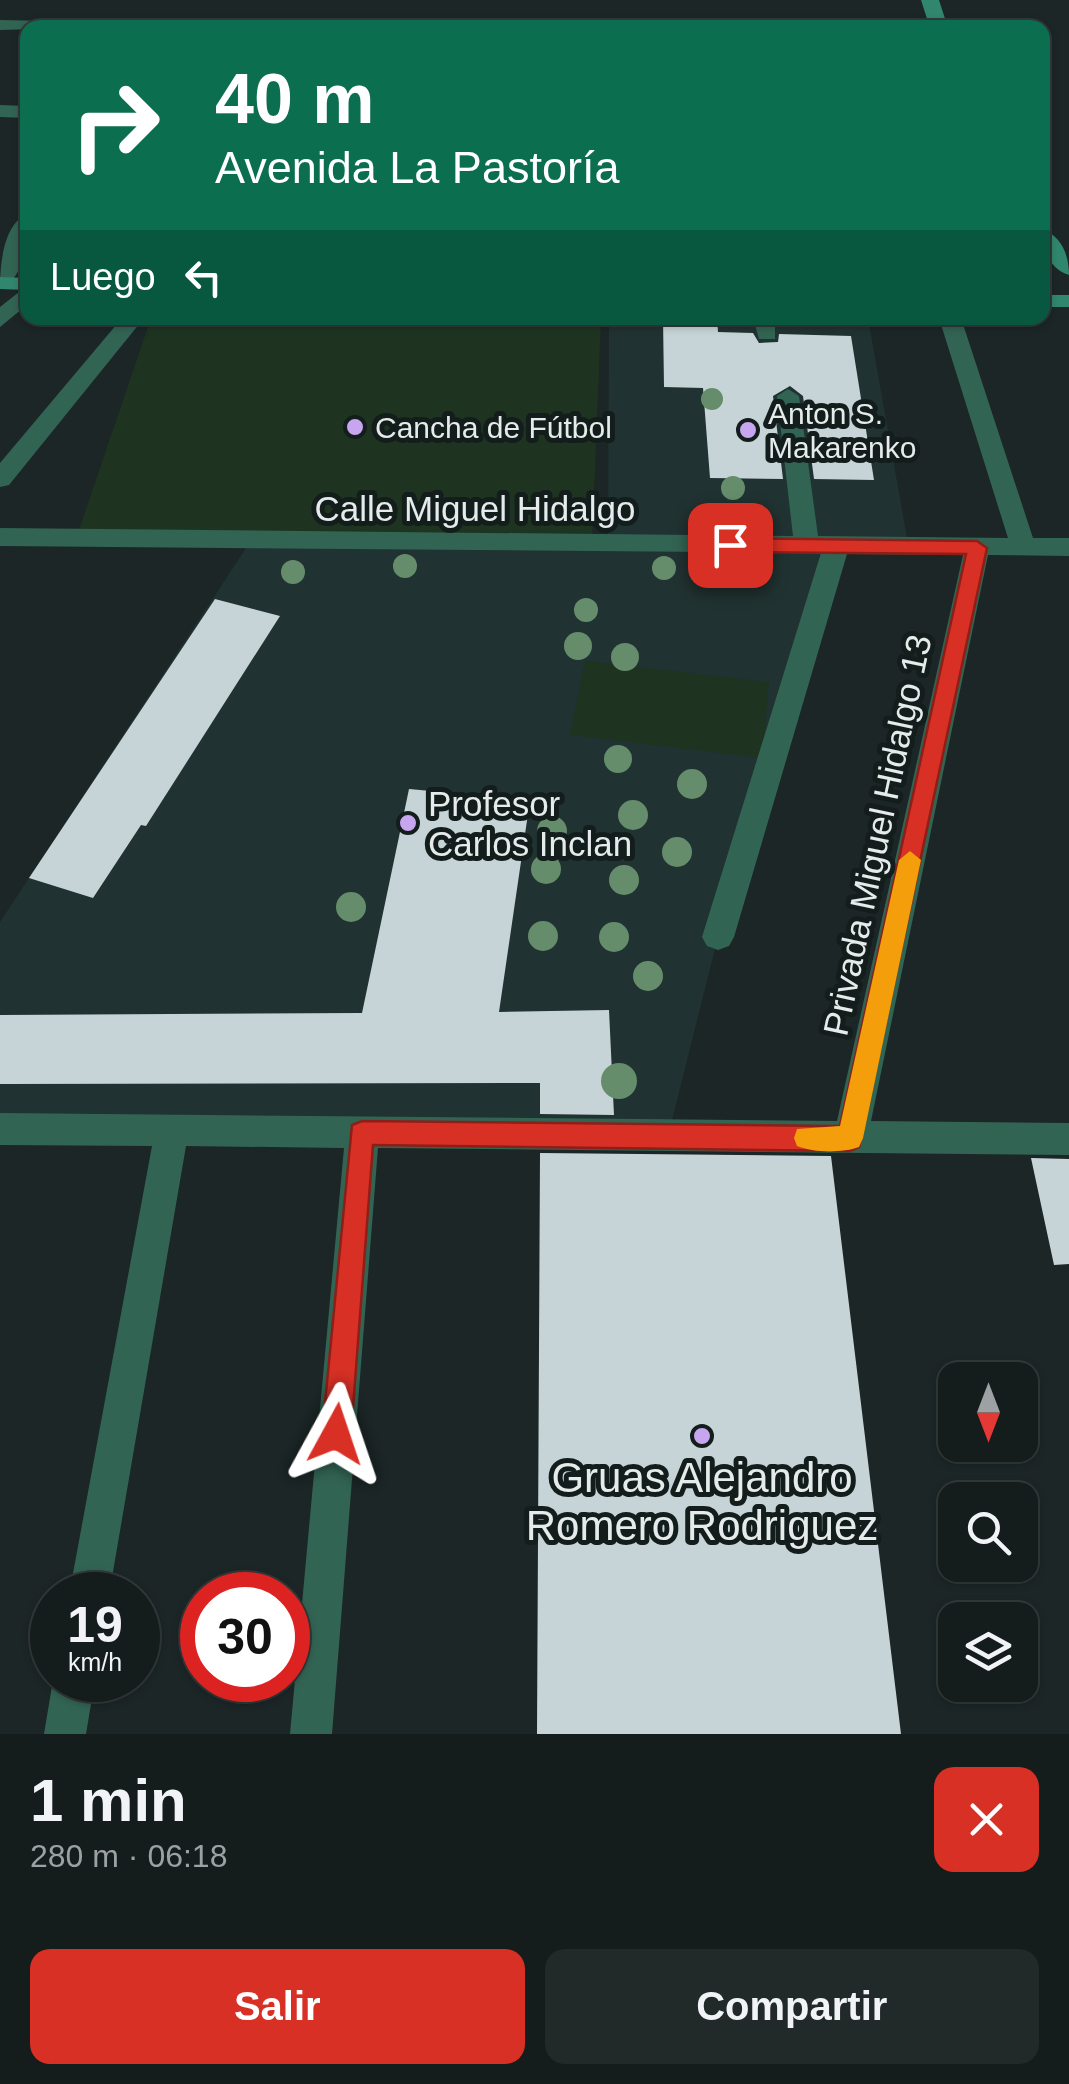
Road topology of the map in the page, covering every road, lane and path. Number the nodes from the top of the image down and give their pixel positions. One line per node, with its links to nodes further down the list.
1 (20, 238): 4 (street)
2 (1050, 245): 3 (main road)
3 (1069, 269)
4 (0, 283)
5 (20, 296): 6 (street)
6 (0, 320)
7 (127, 325): 10 (street)
8 (952, 325): 12 (street)
9 (788, 396): 13 (street)
10 (0, 478)
11 (0, 537): 13 (street, Calle Miguel Hidalgo)
12 (1022, 546): 14 (street, Calle Miguel Hidalgo); 15 (street, Calle Miguel Hidalgo)
13 (822, 547): 15 (street, Calle Miguel Hidalgo); 16 (street)
14 (1069, 547)
15 (977, 548): 20 (street, Privada Miguel Hidalgo 13)
16 (718, 937)
17 (0, 1129): 18 (street)
18 (172, 1131): 19 (street); 22 (street)
19 (362, 1133): 20 (street); 25 (street)
20 (850, 1138): 21 (street)
21 (1069, 1138)
22 (93, 1572)
23 (70, 1702): 24 (street)
24 (65, 1734)
25 (311, 1734)

